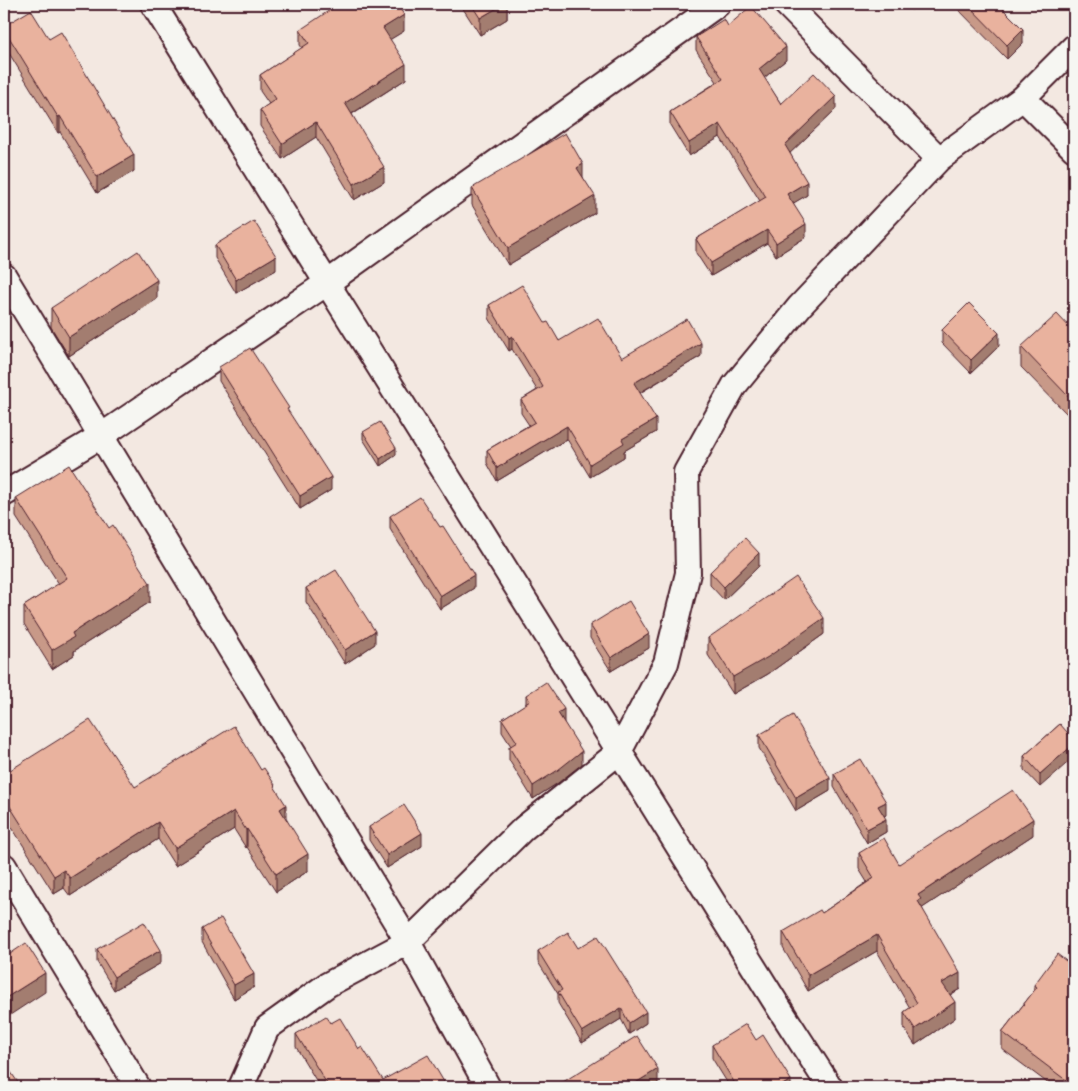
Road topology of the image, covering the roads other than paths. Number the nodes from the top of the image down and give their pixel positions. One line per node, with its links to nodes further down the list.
1 (718, 4): 9 (street)
2 (786, 4): 7 (street)
3 (161, 7): 9 (street)
4 (1074, 47): 5 (street)
5 (1023, 98): 6 (street); 7 (street)
6 (1074, 149)
7 (939, 159): 12 (street)
8 (4, 276): 10 (street)
9 (327, 283): 10 (street); 12 (street)
10 (101, 436): 11 (street); 14 (street)
11 (4, 494)
12 (619, 752): 14 (street); 18 (street)
13 (4, 866): 15 (street)
14 (408, 942): 16 (street); 17 (street)
15 (138, 1087)
16 (241, 1087)
17 (488, 1087)
18 (830, 1087)

